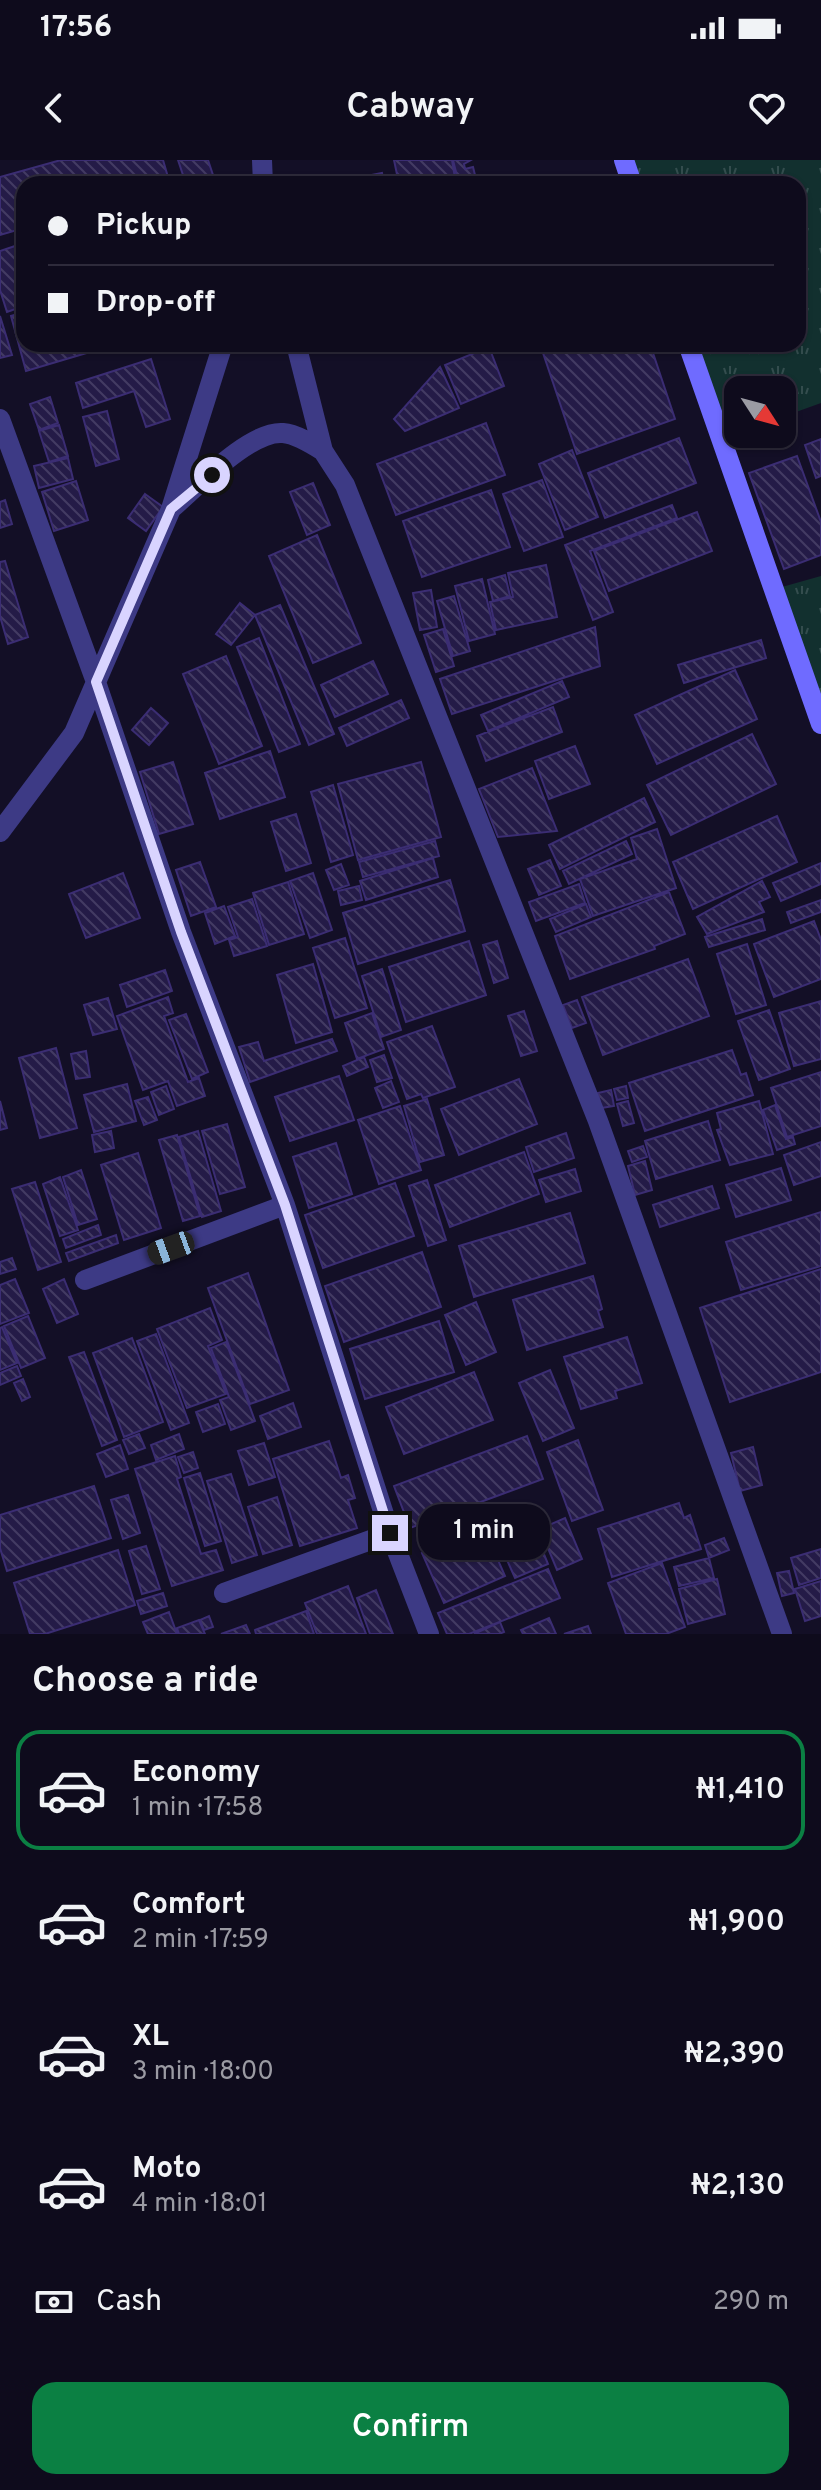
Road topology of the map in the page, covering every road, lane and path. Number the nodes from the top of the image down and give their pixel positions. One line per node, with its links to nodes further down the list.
1 (220, 352): 6 (street)
2 (298, 352): 5 (street)
3 (691, 352): 8 (street)
4 (0, 419): 7 (street)
5 (323, 451): 6 (street); 15 (street)
6 (171, 509): 7 (street)
7 (96, 682): 9 (street); 10 (street)
8 (821, 724)
9 (0, 832)
10 (285, 1205): 11 (street); 12 (street)
11 (85, 1280)
12 (390, 1533): 13 (street); 14 (street)
13 (224, 1593)
14 (429, 1634)
15 (782, 1634)

